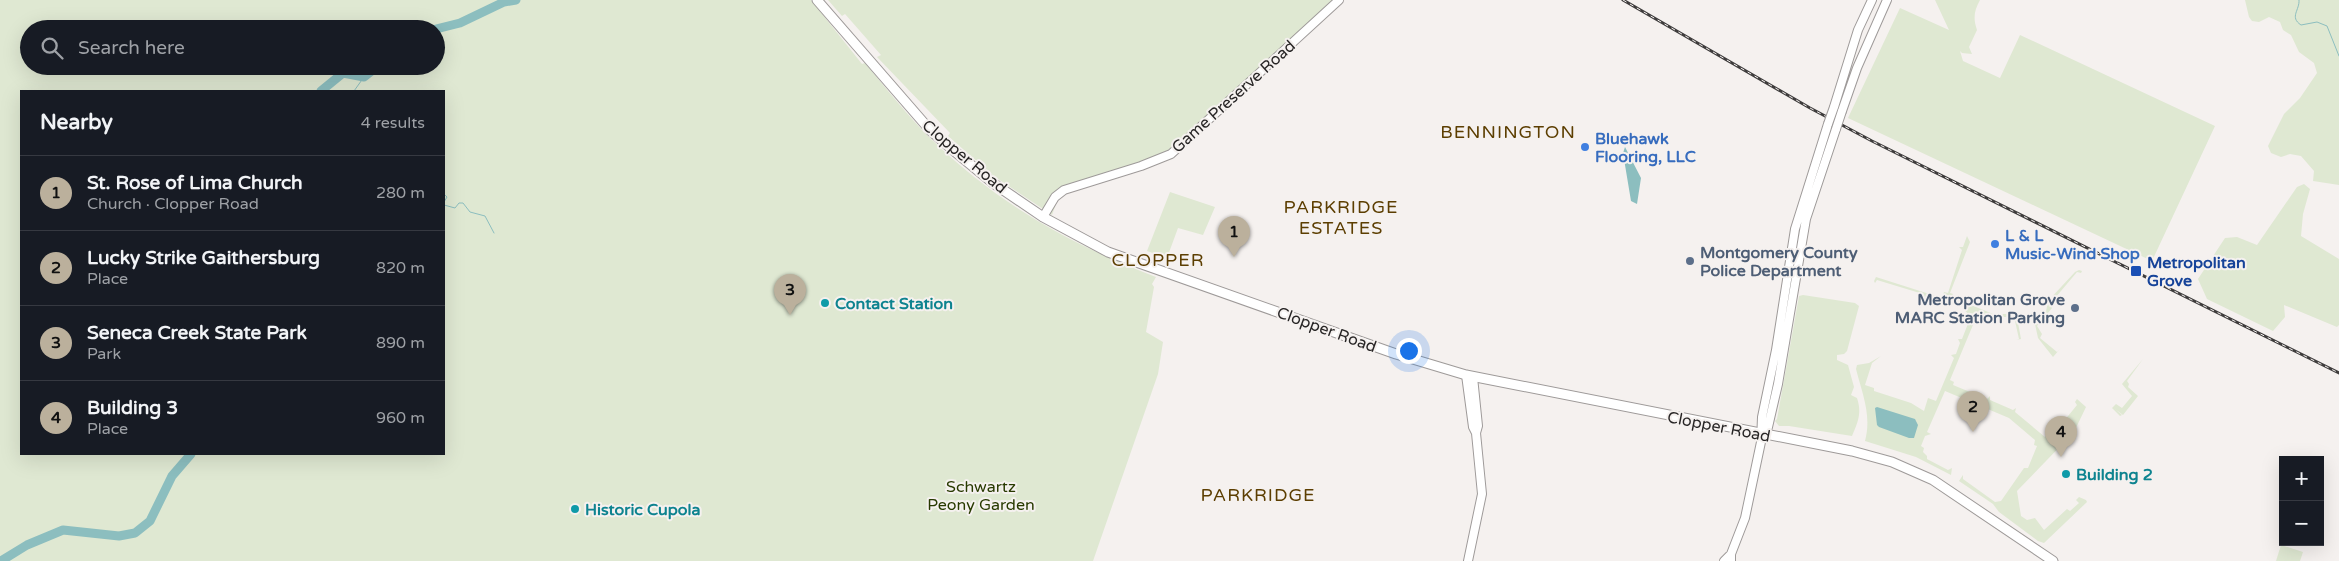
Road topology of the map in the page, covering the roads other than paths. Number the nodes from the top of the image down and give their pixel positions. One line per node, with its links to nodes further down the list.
1 (817, 0): 5 (main road, Clopper Road)
2 (1339, 0): 5 (main road, Game Preserve Road)
3 (1872, 0): 7 (main road, bridge)
4 (1887, 0): 7 (main road, bridge)
5 (1043, 217): 6 (main road, Clopper Road)
6 (1470, 376): 7 (main road, Clopper Road); 9 (main road)
7 (1762, 434): 8 (main road); 11 (main road, Clopper Road)
8 (1731, 557): 10 (main road)
9 (1468, 561)
10 (1724, 561)
11 (2053, 561)

